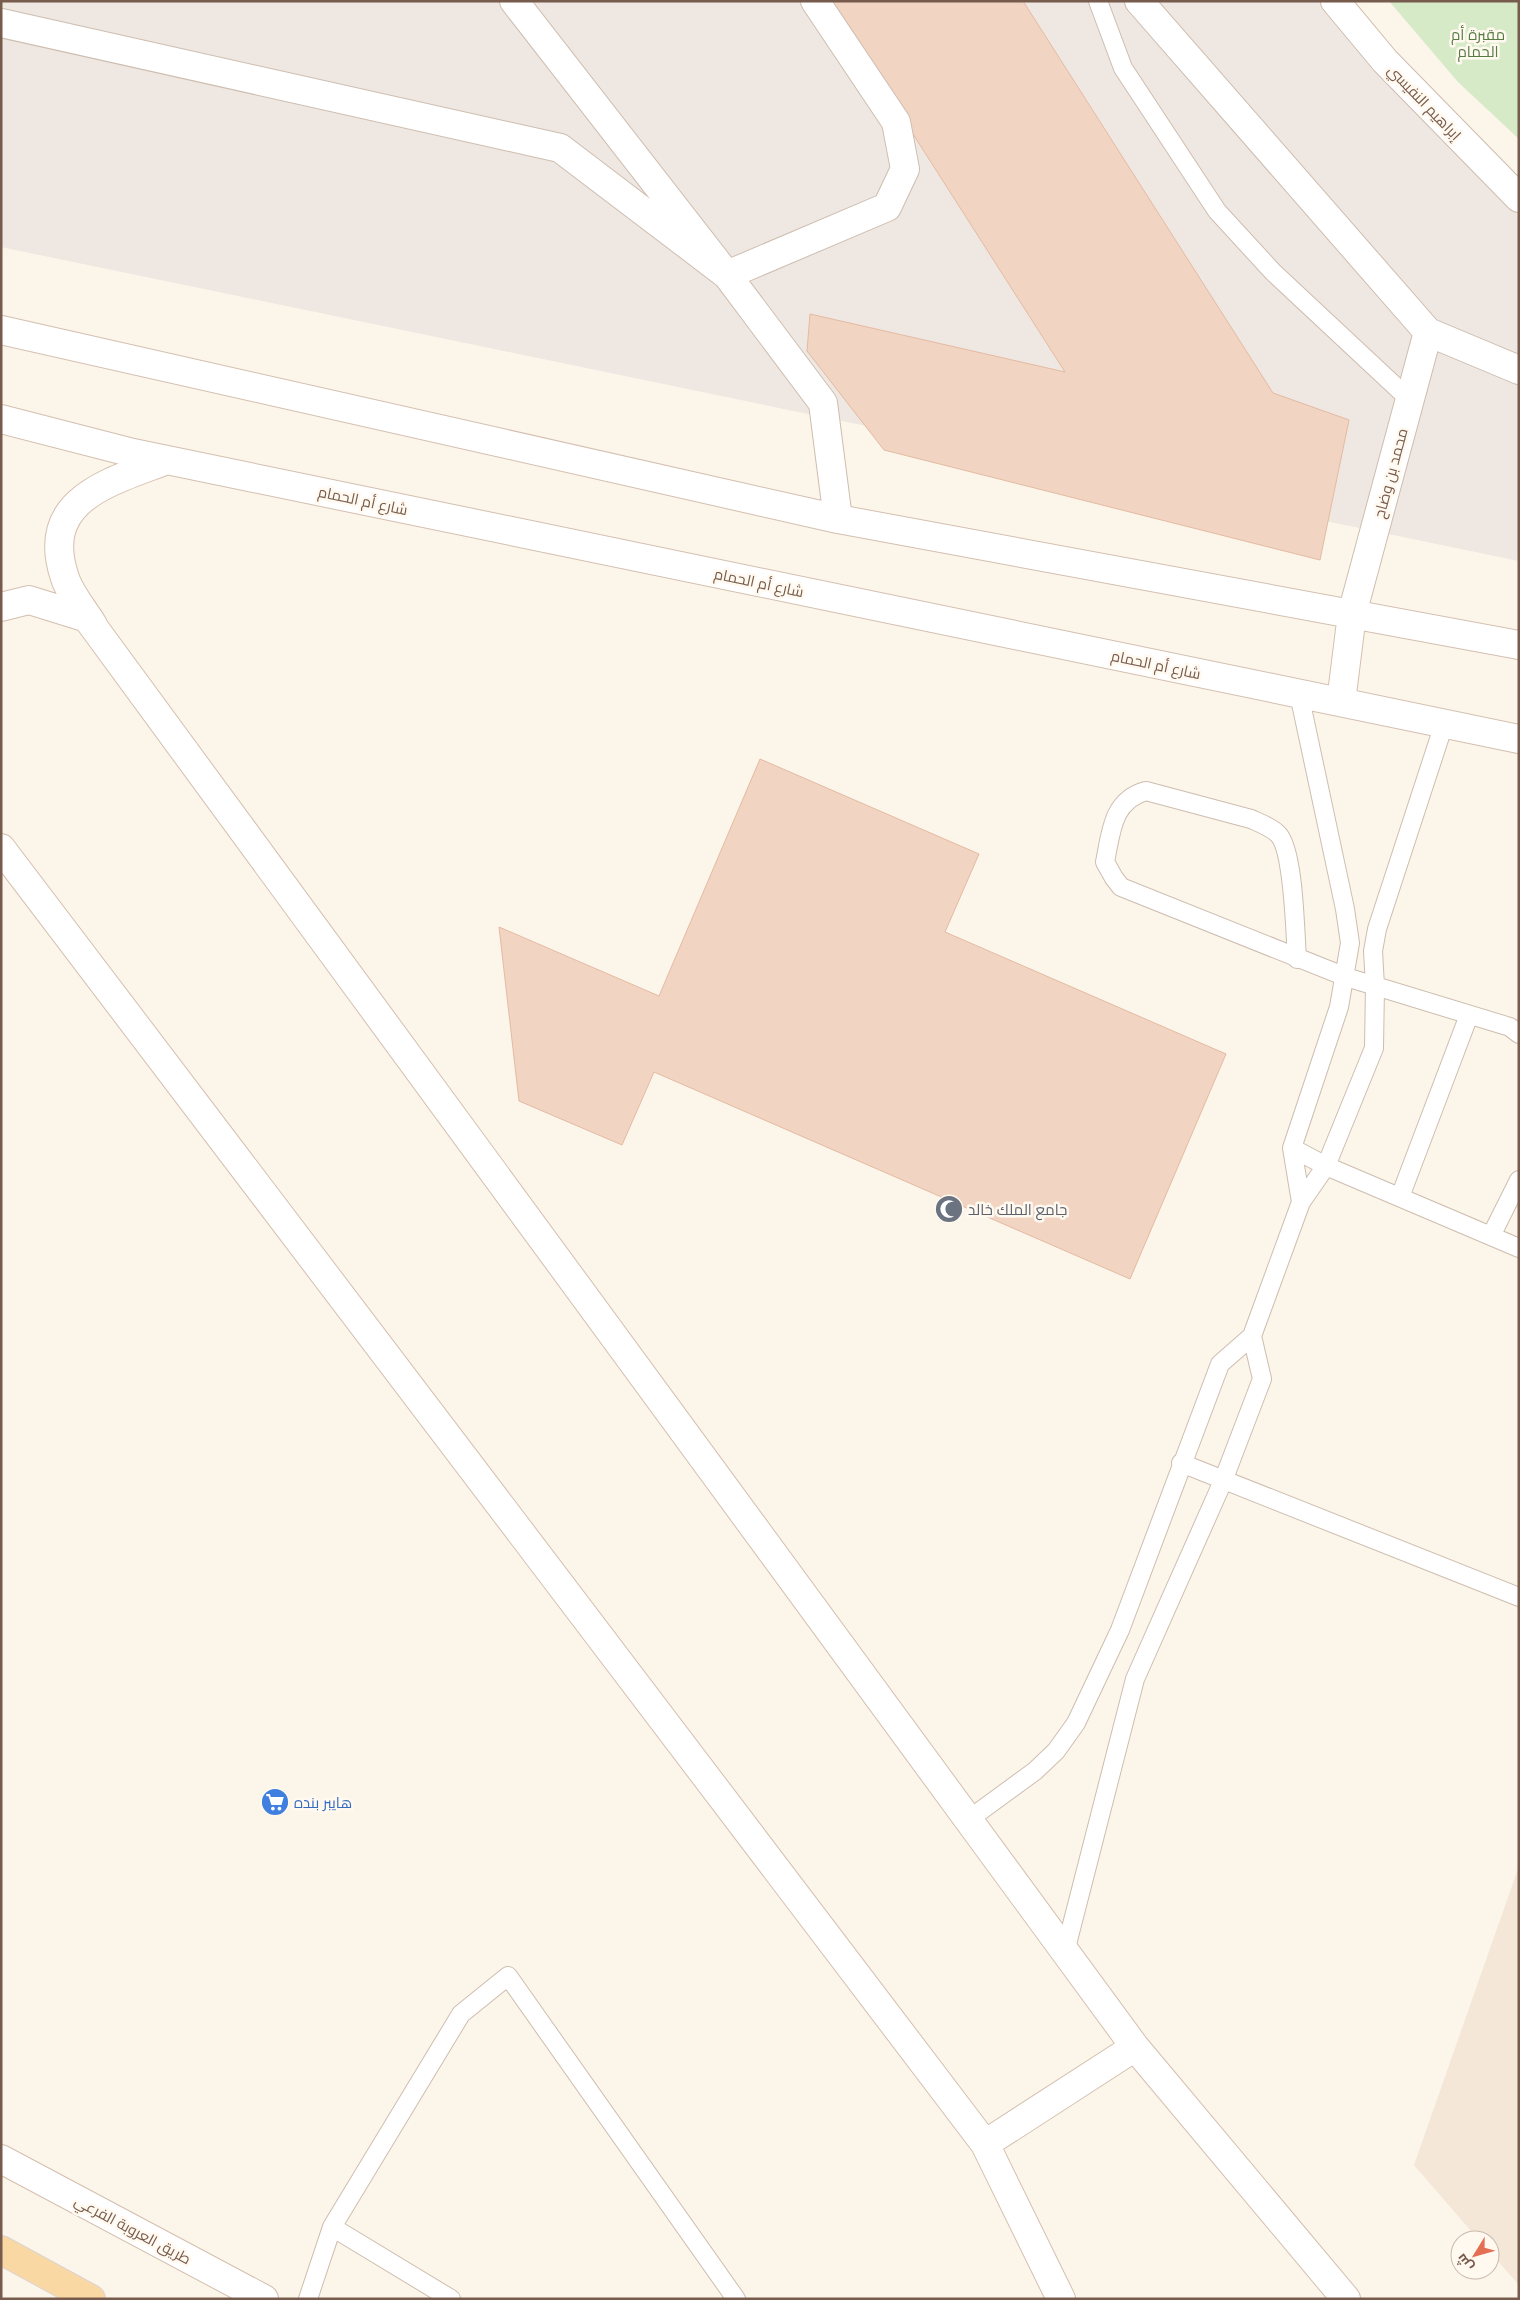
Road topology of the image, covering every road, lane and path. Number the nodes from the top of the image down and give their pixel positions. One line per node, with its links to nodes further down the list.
1 (514, 1): 8 (street)
2 (815, 1): 8 (street)
3 (1098, 1): 12 (lane)
4 (1139, 1): 10 (street)
5 (1335, 1): 7 (street, إبراهيم النفيسي)
6 (1, 23): 8 (street)
7 (1519, 198)
8 (726, 274): 15 (street)
9 (1, 330): 15 (street)
10 (1428, 332): 11 (street); 12 (street, محمد بن وضاح)
11 (1519, 370)
12 (1410, 400): 17 (street, محمد بن وضاح)
13 (1, 419): 14 (street, شارع أم الحمام)
14 (167, 460): 18 (street); 20 (street, شارع أم الحمام)
15 (838, 519): 17 (street)
16 (1, 607): 18 (street)
17 (1352, 614): 19 (street); 21 (street, محمد بن وضاح)
18 (95, 628): 41 (street)
19 (1519, 645)
20 (1299, 694): 21 (street, شارع أم الحمام); 26 (lane)
21 (1341, 702): 22 (street, شارع أم الحمام)
22 (1444, 724): 23 (street, شارع أم الحمام); 27 (lane)
23 (1519, 739)
24 (1, 848): 44 (street)
25 (1297, 959): 25 (lane); 26 (lane)
26 (1346, 977): 27 (lane); 30 (lane)
27 (1375, 986): 28 (lane); 31 (lane)
28 (1469, 1014): 29 (lane); 33 (lane)
29 (1519, 1034)
30 (1292, 1148): 31 (lane); 34 (lane)
31 (1326, 1166): 33 (lane); 34 (lane)
32 (1519, 1180): 35 (lane)
33 (1400, 1197): 35 (lane)
34 (1301, 1202): 37 (lane)
35 (1491, 1236): 36 (lane)
36 (1519, 1248)
37 (1252, 1336): 38 (lane); 39 (lane)
38 (1181, 1463): 39 (lane); 41 (lane)
39 (1222, 1480): 40 (lane); 42 (lane)
40 (1519, 1597)
41 (968, 1820): 42 (street)
42 (1065, 1952): 43 (street)
43 (1135, 2047): 44 (street); 54 (street)
44 (985, 2144): 53 (street)
45 (1, 2159): 49 (street, طريق العروبة الفرعي)
46 (332, 2227): 50 (lane); 51 (lane); 52 (lane)
47 (1, 2250): 48 (main road)
48 (92, 2299)
49 (264, 2299)
50 (308, 2299)
51 (451, 2299)
52 (736, 2299)
53 (1061, 2299)
54 (1346, 2299)

